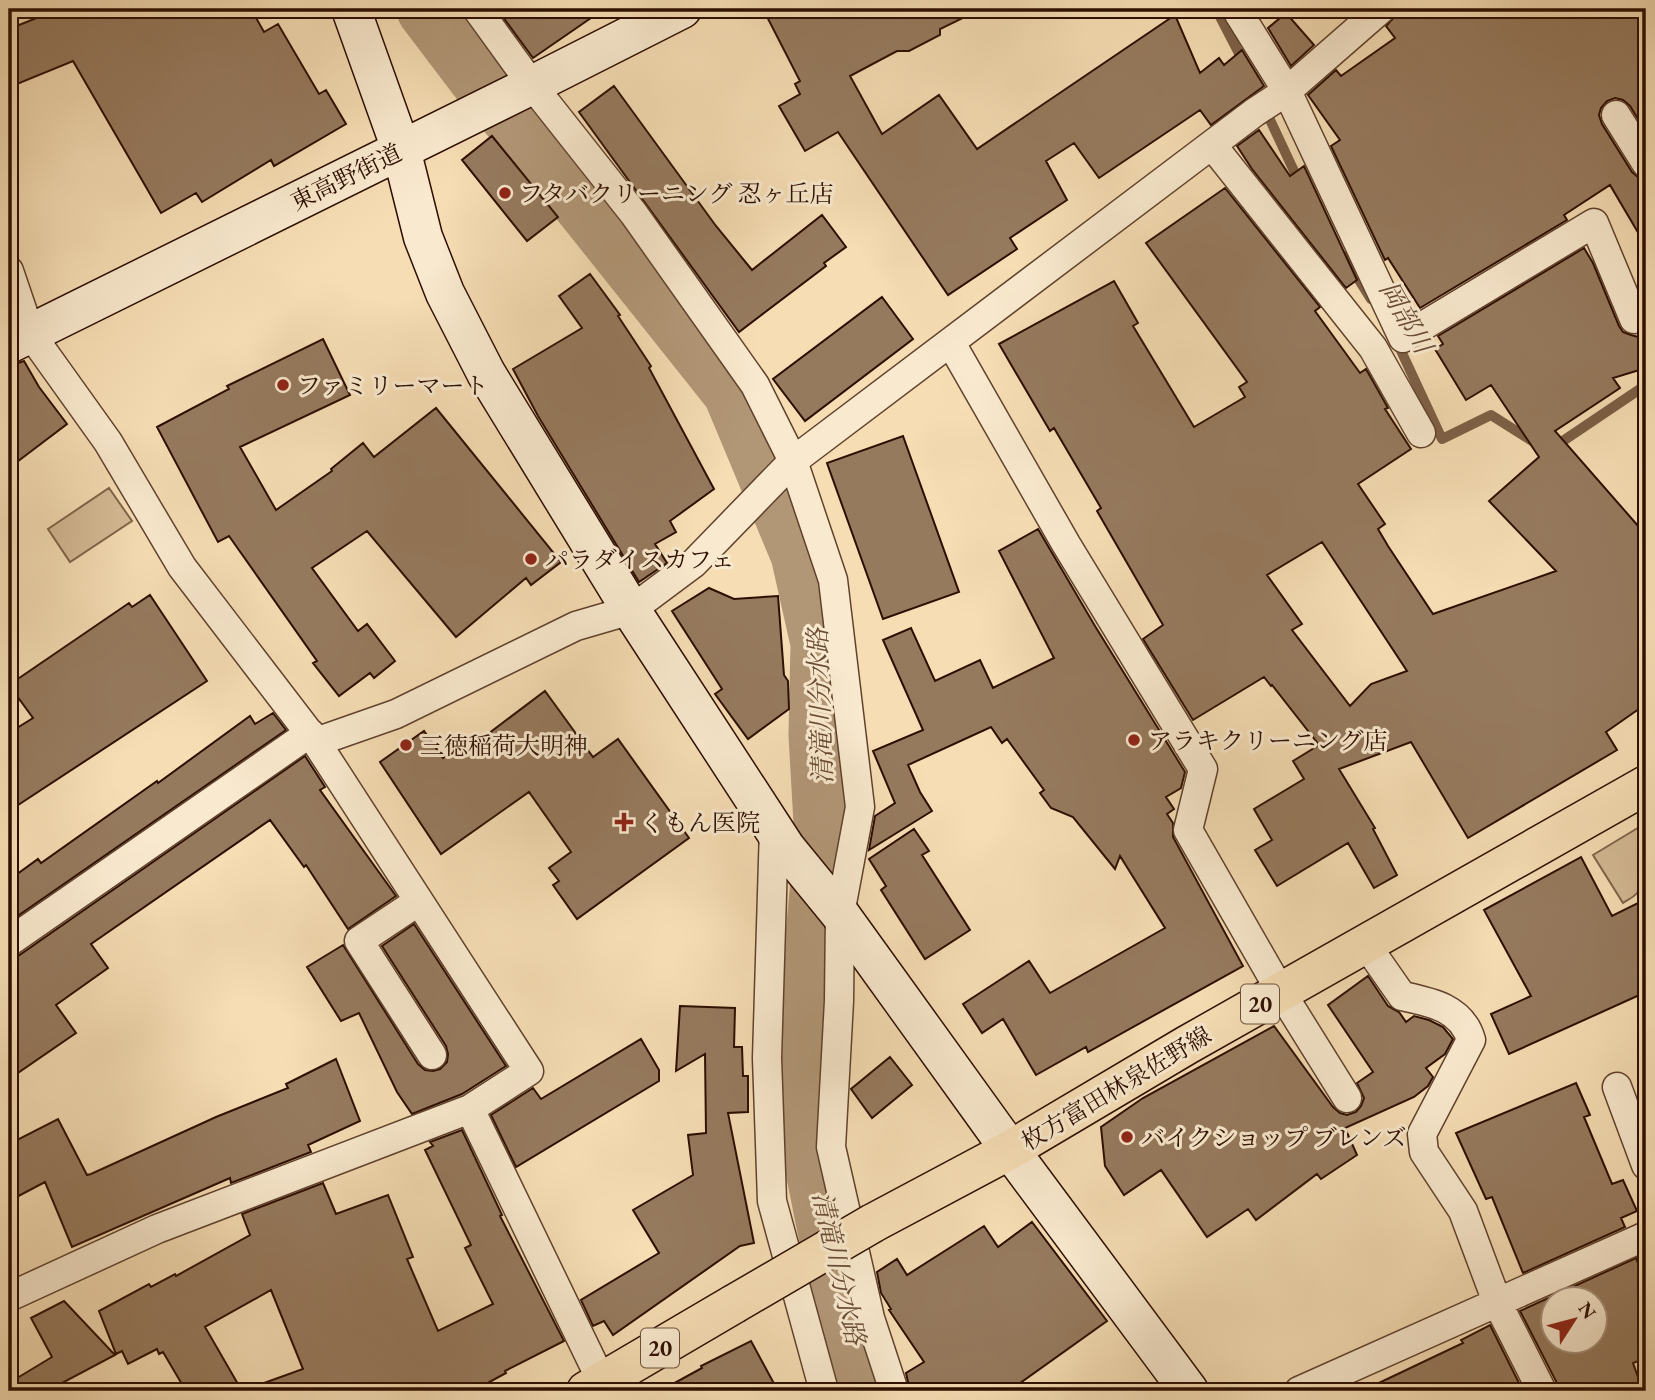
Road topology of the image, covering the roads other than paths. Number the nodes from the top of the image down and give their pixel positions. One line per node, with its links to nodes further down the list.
1 (351, 9): 10 (street)
2 (477, 9): 6 (street)
3 (682, 9): 6 (street, 東高野街道)
4 (1236, 9): 7 (street)
5 (1381, 9): 7 (street)
6 (533, 85): 10 (street, 東高野街道); 17 (street)
7 (1272, 101): 9 (street); 13 (street)
8 (1616, 115): 11 (street)
9 (1212, 145): 15 (street); 16 (street)
10 (401, 149): 14 (street, 東高野街道); 18 (street)
11 (1646, 163)
12 (9, 271): 14 (street)
13 (1634, 319)
14 (20, 338): 19 (street)
15 (951, 343): 17 (street); 26 (street)
16 (1421, 433)
17 (793, 461): 18 (street); 23 (street)
18 (631, 610): 19 (street); 21 (street)
19 (313, 737): 22 (street); 24 (street)
20 (1646, 785): 25 (main road, 枚方富田林泉佐野線 / 20)
21 (780, 838): 23 (street); 37 (street)
22 (419, 901): 27 (street); 30 (street)
23 (840, 914): 31 (street); 38 (street)
24 (9, 942)
25 (1365, 943): 26 (main road, 枚方富田林泉佐野線 / 20); 35 (street)
26 (1281, 992): 29 (street); 31 (main road, 枚方富田林泉佐野線 / 20)
27 (432, 1055)
28 (1617, 1087): 32 (street)
29 (1347, 1098)
30 (470, 1109): 34 (street); 36 (street)
31 (1010, 1150): 36 (main road, 枚方富田林泉佐野線 / 20, bridge); 39 (street)
32 (1646, 1165)
33 (1646, 1236): 35 (street)
34 (12, 1291)
35 (1497, 1303): 40 (street); 41 (street)
36 (594, 1387)
37 (824, 1391)
38 (894, 1391)
39 (1189, 1391)
40 (1299, 1391)
41 (1542, 1391)

